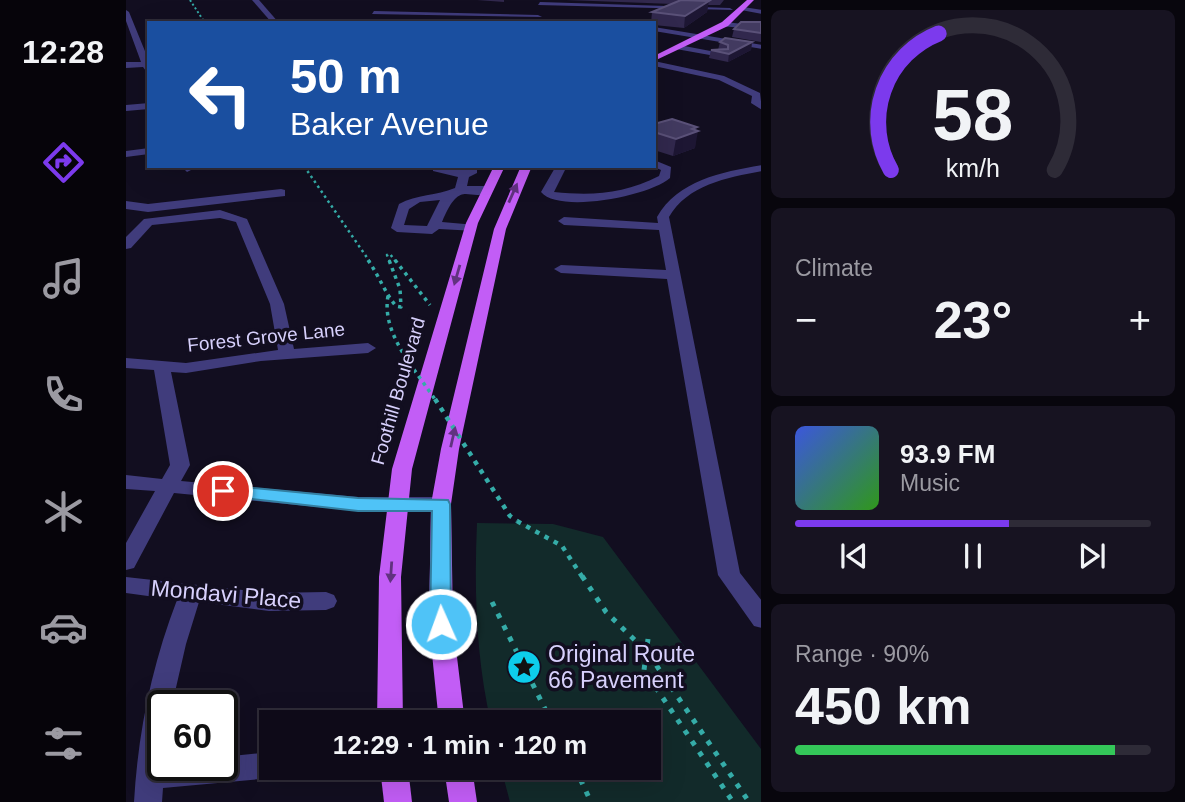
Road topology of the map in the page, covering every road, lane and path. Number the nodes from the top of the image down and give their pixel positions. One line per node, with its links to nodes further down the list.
1 (190, 0): 16 (path)
2 (255, 0): 17 (street)
3 (679, 0): 8 (street)
4 (739, 0): 10 (main road)
5 (751, 0): 9 (main road)
6 (539, 4): 8 (street); 15 (street)
7 (514, 5): 13 (street)
8 (672, 8): 10 (street); 19 (street)
9 (743, 9): 12 (street); 19 (main road)
10 (730, 10): 19 (main road)
11 (126, 12): 33 (street)
12 (761, 12)
13 (459, 14): 14 (street); 18 (street)
14 (475, 19): 15 (street)
15 (537, 20)
16 (204, 21)
17 (274, 21)
18 (385, 21)
19 (722, 22): 20 (street); 24 (main road); 25 (main road)
20 (754, 25): 26 (street)
21 (656, 29): 22 (street)
22 (666, 30): 23 (street); 24 (street)
23 (656, 35)
24 (692, 35): 25 (street); 30 (main road)
25 (702, 37): 27 (main road); 28 (street)
26 (761, 39)
27 (679, 47): 29 (street); 30 (main road)
28 (761, 47)
29 (721, 55)
30 (658, 62): 31 (street); 35 (street)
31 (698, 63)
32 (126, 65): 33 (street)
33 (147, 68)
34 (147, 106): 36 (street)
35 (761, 107)
36 (126, 108)
37 (147, 151): 38 (street)
38 (126, 154)
39 (656, 164): 43 (street)
40 (305, 168): 56 (path)
41 (499, 168): 45 (main road, Foothill Boulevard)
42 (526, 168): 65 (main road, one-way to 42)
43 (561, 168)
44 (761, 168): 51 (street)
45 (486, 190): 47 (street); 52 (main road, Foothill Boulevard)
46 (281, 193): 48 (street)
47 (447, 196): 50 (street); 50 (street)
48 (126, 205)
49 (564, 221): 51 (street)
50 (434, 225): 52 (street)
51 (665, 227): 55 (street)
52 (471, 228): 64 (main road, Foothill Boulevard, one-way to 64)
53 (126, 245): 59 (street)
54 (561, 269): 55 (street)
55 (674, 275): 71 (street)
56 (388, 296): 57 (path); 73 (path, bridge)
57 (430, 305)
58 (368, 348): 59 (street, Forest Grove Lane)
59 (287, 353): 61 (street, Forest Grove Lane)
60 (126, 363): 61 (street, Forest Grove Lane)
61 (162, 366): 63 (street)
62 (126, 482): 63 (street)
63 (171, 487): 64 (street); 66 (street)
64 (396, 504): 65 (street); 74 (main road, Foothill Boulevard, one-way to 74)
65 (441, 504): 75 (main road)
66 (126, 562)
67 (126, 585): 68 (street, Mondavi Place)
68 (191, 593): 69 (street, Mondavi Place); 81 (street)
69 (326, 601)
70 (492, 602): 76 (path)
71 (761, 619)
72 (648, 639): 73 (path)
73 (648, 653): 85 (path); 86 (path)
74 (390, 710)
75 (451, 710)
76 (546, 710)
77 (259, 767): 81 (street)
78 (395, 780): 82 (main road)
79 (460, 780): 83 (main road)
80 (581, 780): 84 (path)
81 (149, 789)
82 (398, 802)
83 (463, 802)
84 (591, 802)
85 (733, 802)
86 (749, 802)

